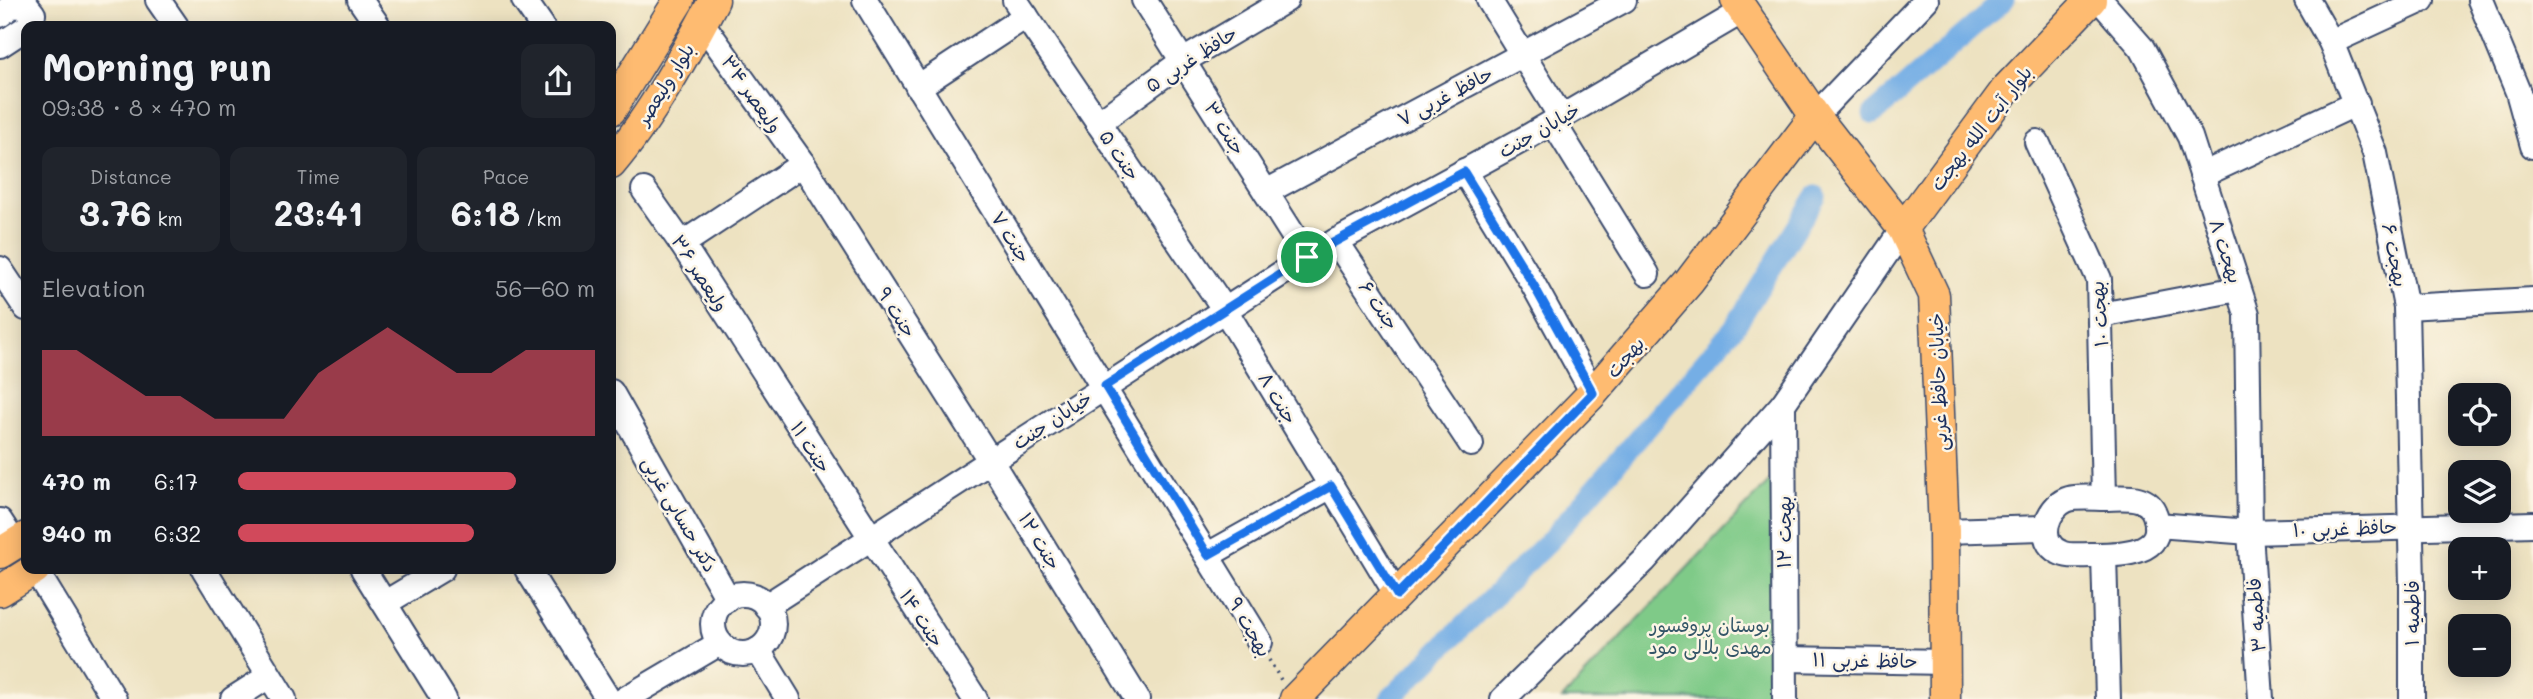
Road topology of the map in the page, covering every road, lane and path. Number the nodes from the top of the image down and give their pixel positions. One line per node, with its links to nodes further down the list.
1 (158, 0): 21 (street)
2 (360, 0): 22 (street)
3 (524, 0): 23 (street)
4 (865, 0): 27 (street, جنت ۷)
5 (1144, 0): 26 (street, جنت ۳)
6 (1286, 0): 26 (street, حافظ غربی ۵)
7 (1489, 0): 25 (street)
8 (1624, 0): 25 (street, حافظ غربی ۷)
9 (1926, 0): 30 (street)
10 (2091, 0): 41 (main road, بلوار آیت الله بهجت)
11 (2100, 0): 38 (street, بهجت ۸)
12 (2306, 0): 24 (street, بهجت ۶)
13 (2422, 0): 24 (street)
14 (2480, 0): 34 (street)
15 (673, 3): 28 (main road, بلوار ولیعصر)
16 (1740, 6): 30 (main road, خیابان حافظ غربی); 31 (street, خیابان جنت)
17 (1021, 8): 27 (street); 32 (street, جنت ۵)
18 (708, 11): 35 (main road, بلوار ولیعصر); 36 (street, ولیعصر ۳۴)
19 (1, 13): 20 (street)
20 (23, 21)
21 (173, 21)
22 (375, 21)
23 (538, 21)
24 (2331, 42): 29 (street, بهجت ۶)
25 (1522, 54): 31 (street); 40 (street, حافظ غربی ۷)
26 (1183, 61): 32 (street, حافظ غربی ۵); 40 (street, جنت ۳)
27 (918, 87): 54 (street, جنت ۷)
28 (616, 101)
29 (2357, 103): 38 (street); 50 (street, بهجت ۶)
30 (1815, 116): 41 (main road, خیابان حافظ غربی); 55 (main road, بهجت)
31 (1557, 119): 37 (street, خیابان جنت); 45 (street)
32 (1098, 123): 51 (street, جنت ۵)
33 (2037, 142): 52 (street, بهجت ۱۰)
34 (2533, 146)
35 (616, 158)
36 (803, 164): 43 (street); 59 (street, جنت ۹)
37 (1464, 172): 42 (street, خیابان جنت); 55 (street)
38 (2202, 175): 47 (street, بهجت ۸)
39 (644, 190): 43 (street, ولیعصر ۳۶)
40 (1266, 192): 44 (street, جنت ۳)
41 (1903, 229): 57 (street); 66 (main road, خیابان حافظ غربی)
42 (1336, 241): 44 (street, خیابان جنت); 58 (street, جنت ۶)
43 (682, 244): 53 (street, ولیعصر ۳۶)
44 (1307, 257): 51 (street, خیابان جنت)
45 (1647, 274)
46 (3, 281): 49 (street)
47 (2238, 289): 52 (street); 67 (street, بهجت ۸)
48 (2533, 300): 50 (street)
49 (21, 302)
50 (2406, 307): 64 (street, بهجت ۶)
51 (1225, 310): 54 (street, خیابان جنت); 60 (street, جنت ۸)
52 (2101, 316): 61 (street, بهجت ۱۰)
53 (753, 358): 68 (street, جنت ۱۱)
54 (1105, 386): 59 (street, خیابان جنت); 69 (street, جنت ۷)
55 (1593, 393): 78 (main road, بهجت)
56 (616, 401): 79 (street, دکتر حسابی غربی)
57 (1783, 404): 85 (street, بهجت ۱۲); 98 (street)
58 (1471, 444)
59 (990, 460): 68 (street, خیابان جنت); 97 (street, جنت ۱۲)
60 (1331, 486): 69 (street); 78 (street, جنت ۸)
61 (2104, 498): 63 (street); 65 (street)
62 (2533, 524): 64 (street, حافظ غربی ۱۰)
63 (2157, 525): 67 (street, حافظ غربی ۱۰); 70 (street)
64 (2410, 526): 67 (street, حافظ غربی ۱۰); 103 (street, فاطمیه ۱)
65 (2045, 528): 66 (street); 70 (street)
66 (1944, 531): 86 (main road, خیابان حافظ غربی)
67 (2250, 531): 102 (street, فاطمیه ۳)
68 (869, 537): 81 (street, خیابان جنت); 96 (street, جنت ۱۴)
69 (1208, 555): 82 (street, بهجت ۹)
70 (2104, 555): 101 (street)
71 (27, 574): 77 (main road)
72 (38, 574): 89 (street)
73 (207, 574): 87 (street)
74 (366, 574): 80 (street)
75 (434, 574): 80 (street)
76 (530, 574): 93 (street)
77 (0, 591)
78 (1397, 595): 88 (main road, بهجت)
79 (728, 599): 81 (street); 83 (street)
80 (385, 603): 92 (street)
81 (766, 606): 84 (street)
82 (1260, 642): 88 (path, بهجت ۹)
83 (720, 643): 84 (street); 94 (street)
84 (758, 650): 95 (street)
85 (1785, 659): 86 (street, حافظ غربی ۱۱); 99 (street, بهجت ۱۲)
86 (1945, 662): 100 (main road, خیابان حافظ غربی)
87 (269, 676): 90 (street); 91 (street)
88 (1290, 693)
89 (114, 699)
90 (233, 699)
91 (284, 699)
92 (444, 699)
93 (608, 699)
94 (625, 699)
95 (788, 699)
96 (975, 699)
97 (1137, 699)
98 (1503, 699)
99 (1785, 699)
100 (1945, 699)
101 (2108, 699)
102 (2261, 699)
103 (2412, 699)

